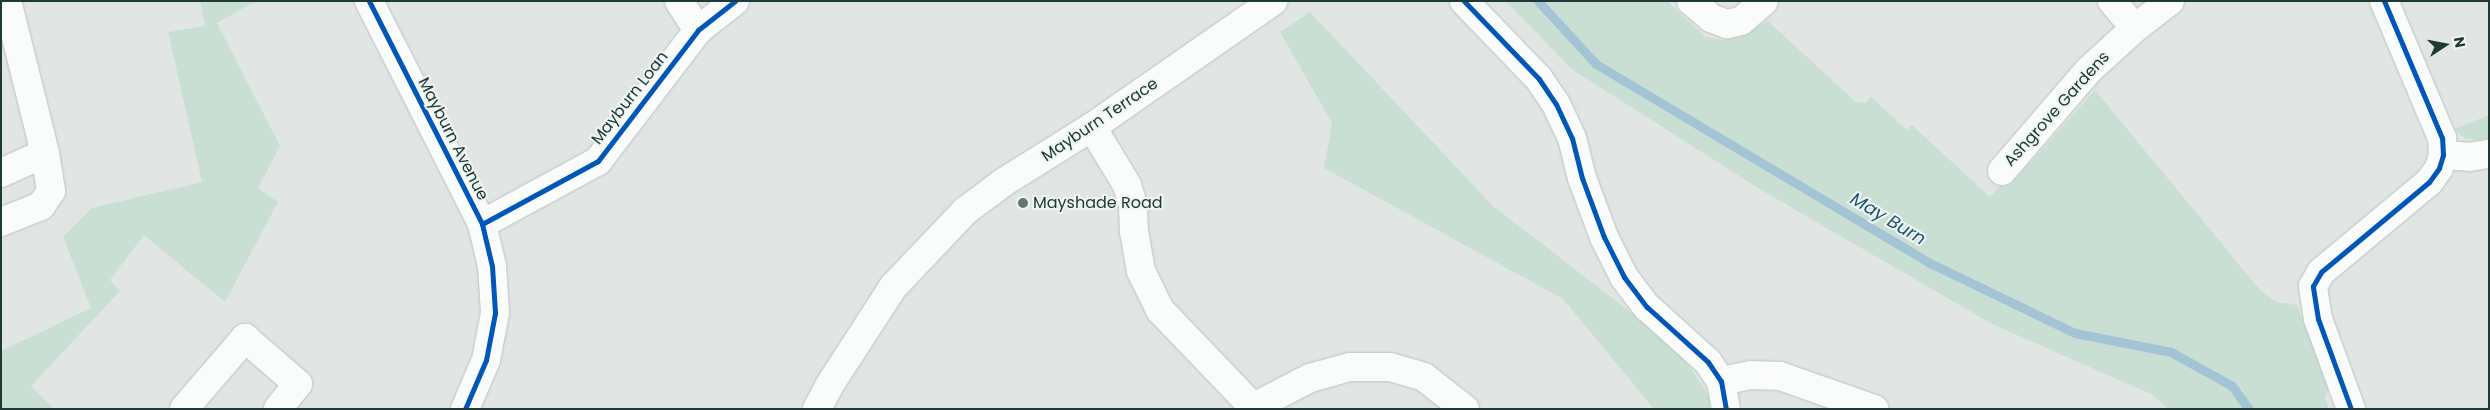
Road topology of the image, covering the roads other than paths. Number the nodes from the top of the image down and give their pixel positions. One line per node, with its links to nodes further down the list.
1 (7, 1): 15 (street)
2 (369, 1): 21 (street, Mayburn Avenue)
3 (679, 1): 13 (street)
4 (735, 1): 13 (street, Mayburn Loan)
5 (1273, 1): 14 (street, Mayburn Terrace)
6 (1464, 1): 22 (street)
7 (1691, 1): 8 (street)
8 (1764, 1)
9 (2112, 1): 12 (street)
10 (2170, 1): 12 (street, Ashgrove Gardens)
11 (2384, 1): 17 (street)
12 (2135, 28): 18 (street, Ashgrove Gardens)
13 (698, 30): 21 (street, Mayburn Loan)
14 (1092, 127): 23 (street); 27 (street, Mayburn Terrace)
15 (45, 153): 19 (street); 20 (street)
16 (2489, 154): 17 (street)
17 (2443, 155): 31 (street)
18 (2002, 171)
19 (1, 172)
20 (1, 222)
21 (482, 224): 26 (street, Mayburn Avenue)
22 (1721, 381): 29 (street); 30 (street)
23 (1255, 408): 28 (street)
24 (184, 409): 25 (street)
25 (278, 409)
26 (465, 409)
27 (817, 409)
28 (1465, 409)
29 (1726, 409)
30 (1874, 409)
31 (2351, 409)

